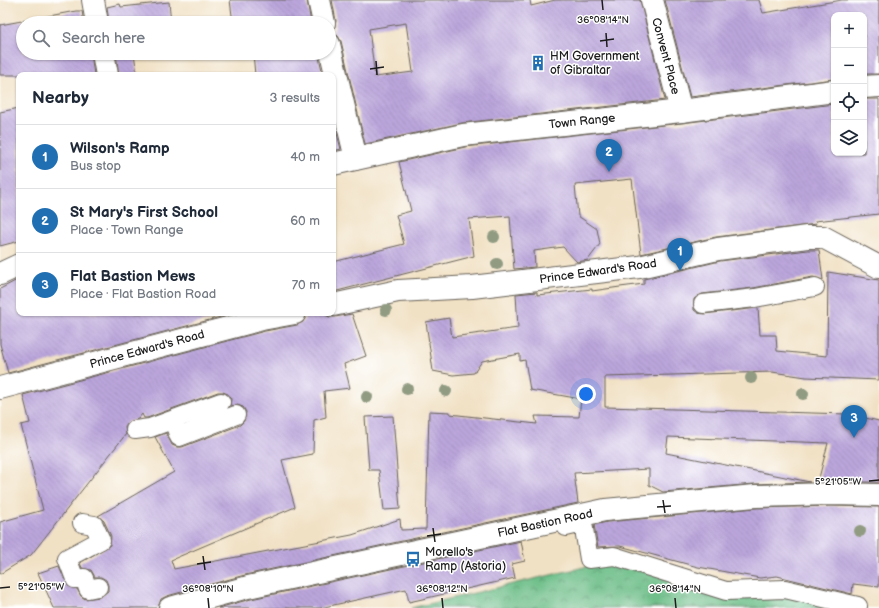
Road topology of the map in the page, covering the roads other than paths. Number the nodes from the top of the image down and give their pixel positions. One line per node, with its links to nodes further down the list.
1 (93, 0): 4 (street)
2 (319, 0): 5 (street)
3 (652, 0): 14 (street, Convent Place)
4 (96, 16)
5 (322, 16)
6 (104, 60): 8 (street)
7 (333, 60): 9 (street)
8 (106, 72)
9 (336, 72)
10 (336, 74): 15 (street)
11 (879, 86): 12 (street)
12 (867, 88)
13 (831, 91): 14 (street, Town Range)
14 (681, 111): 15 (street, Town Range)
15 (356, 159): 16 (street, Town Range)
16 (336, 163)
17 (16, 266): 19 (street)
18 (879, 267): 21 (street, Prince Edward's Road)
19 (0, 274)
20 (815, 288): 22 (street)
21 (336, 304)
22 (703, 304)
23 (281, 316): 24 (street, Prince Edward's Road)
24 (0, 388)
25 (221, 402): 27 (street)
26 (236, 415): 27 (street)
27 (173, 420): 28 (street)
28 (135, 430)
29 (879, 495): 30 (street, Flat Bastion Road)
30 (565, 518): 33 (street); 34 (street, Flat Bastion Road)
31 (82, 523): 32 (street)
32 (98, 587)
33 (858, 606)
34 (170, 608)

